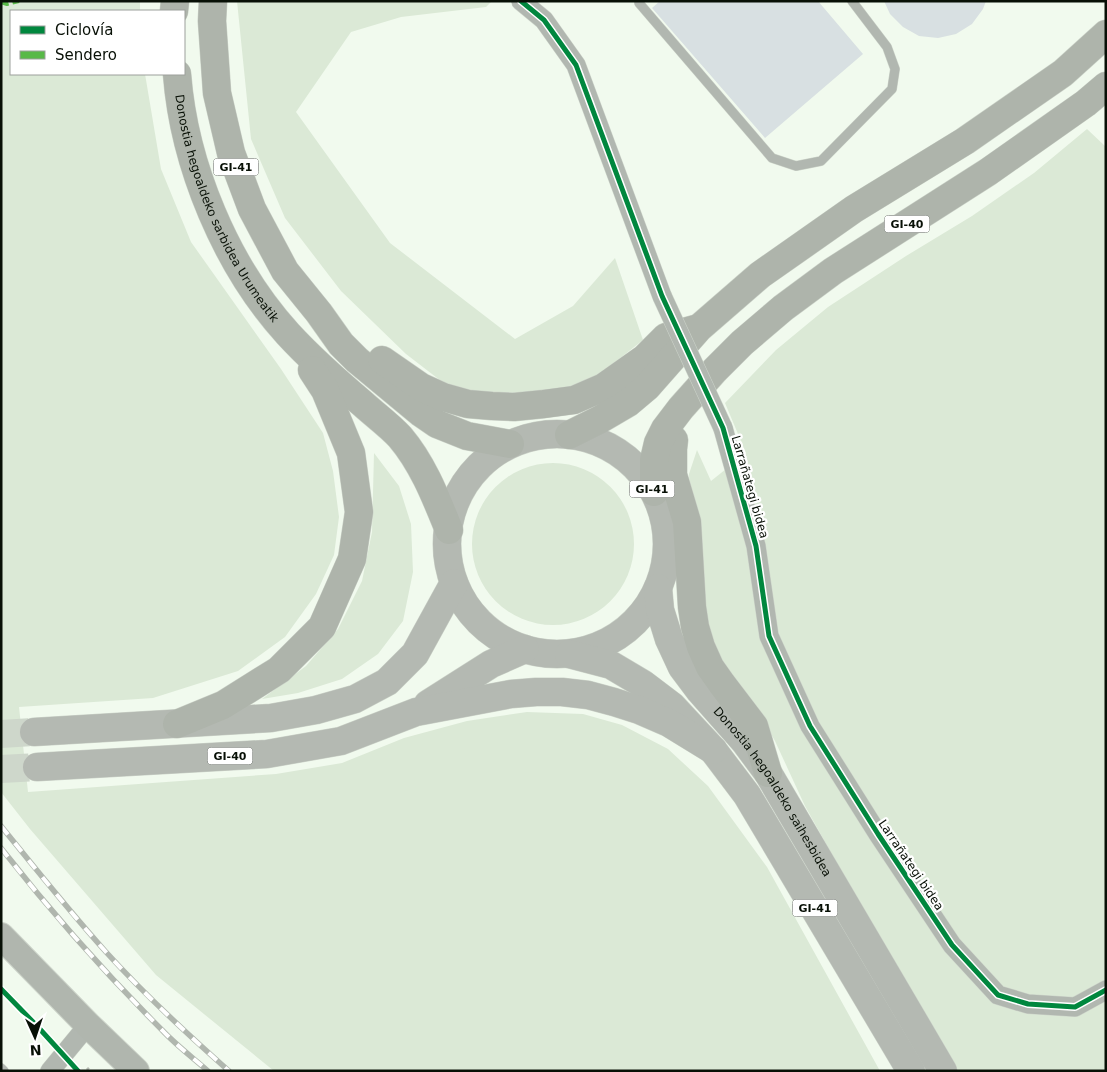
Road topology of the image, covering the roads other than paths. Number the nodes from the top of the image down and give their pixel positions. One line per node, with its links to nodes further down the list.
1 (212, 1): 10 (highway, Donostia hegoaldeko sarbidea Urumeatik / GI-41)
2 (521, 1): 6 (street, Larrañategi bidea)
3 (536, 1): 6 (lane)
4 (639, 1): 5 (lane)
5 (852, 1)
6 (544, 20): 29 (street, Larrañategi bidea, bridge)
7 (1106, 34): 11 (highway)
8 (177, 75): 12 (highway, Donostia hegoaldeko sarbidea Urumeatik / GI-41)
9 (1106, 86): 13 (highway, GI-40)
10 (319, 313): 11 (highway); 15 (highway, GI-41)
11 (699, 328): 14 (highway)
12 (289, 336): 17 (highway, GI-41); 23 (highway)
13 (695, 393): 16 (highway); 27 (highway)
14 (569, 434): 15 (main road, GI-41); 16 (main road, GI-41)
15 (510, 444): 17 (main road, GI-41)
16 (654, 492): 19 (main road, GI-41)
17 (449, 530): 18 (main road, GI-41)
18 (454, 583): 20 (main road, GI-41); 23 (main road)
19 (658, 588): 21 (main road, GI-41); 27 (main road, Donostia hegoaldeko saihesbidea / GI-41)
20 (525, 649): 21 (main road, GI-41); 22 (main road, GI-40)
21 (568, 654): 25 (main road, Donostia hegoaldeko saihesbidea / GI-41)
22 (416, 712): 25 (main road); 26 (main road, GI-40)
23 (177, 724): 24 (main road)
24 (34, 732)
25 (713, 750): 35 (main road, Donostia hegoaldeko saihesbidea / GI-41)
26 (37, 767)
27 (768, 773): 36 (main road, Donostia hegoaldeko saihesbidea / GI-41)
28 (1, 936): 30 (main road)
29 (1106, 990)
30 (88, 1025): 33 (street); 34 (main road)
31 (1, 1068): 32 (lane)
32 (4, 1071)
33 (50, 1071)
34 (136, 1071)
35 (910, 1071)
36 (944, 1071)

